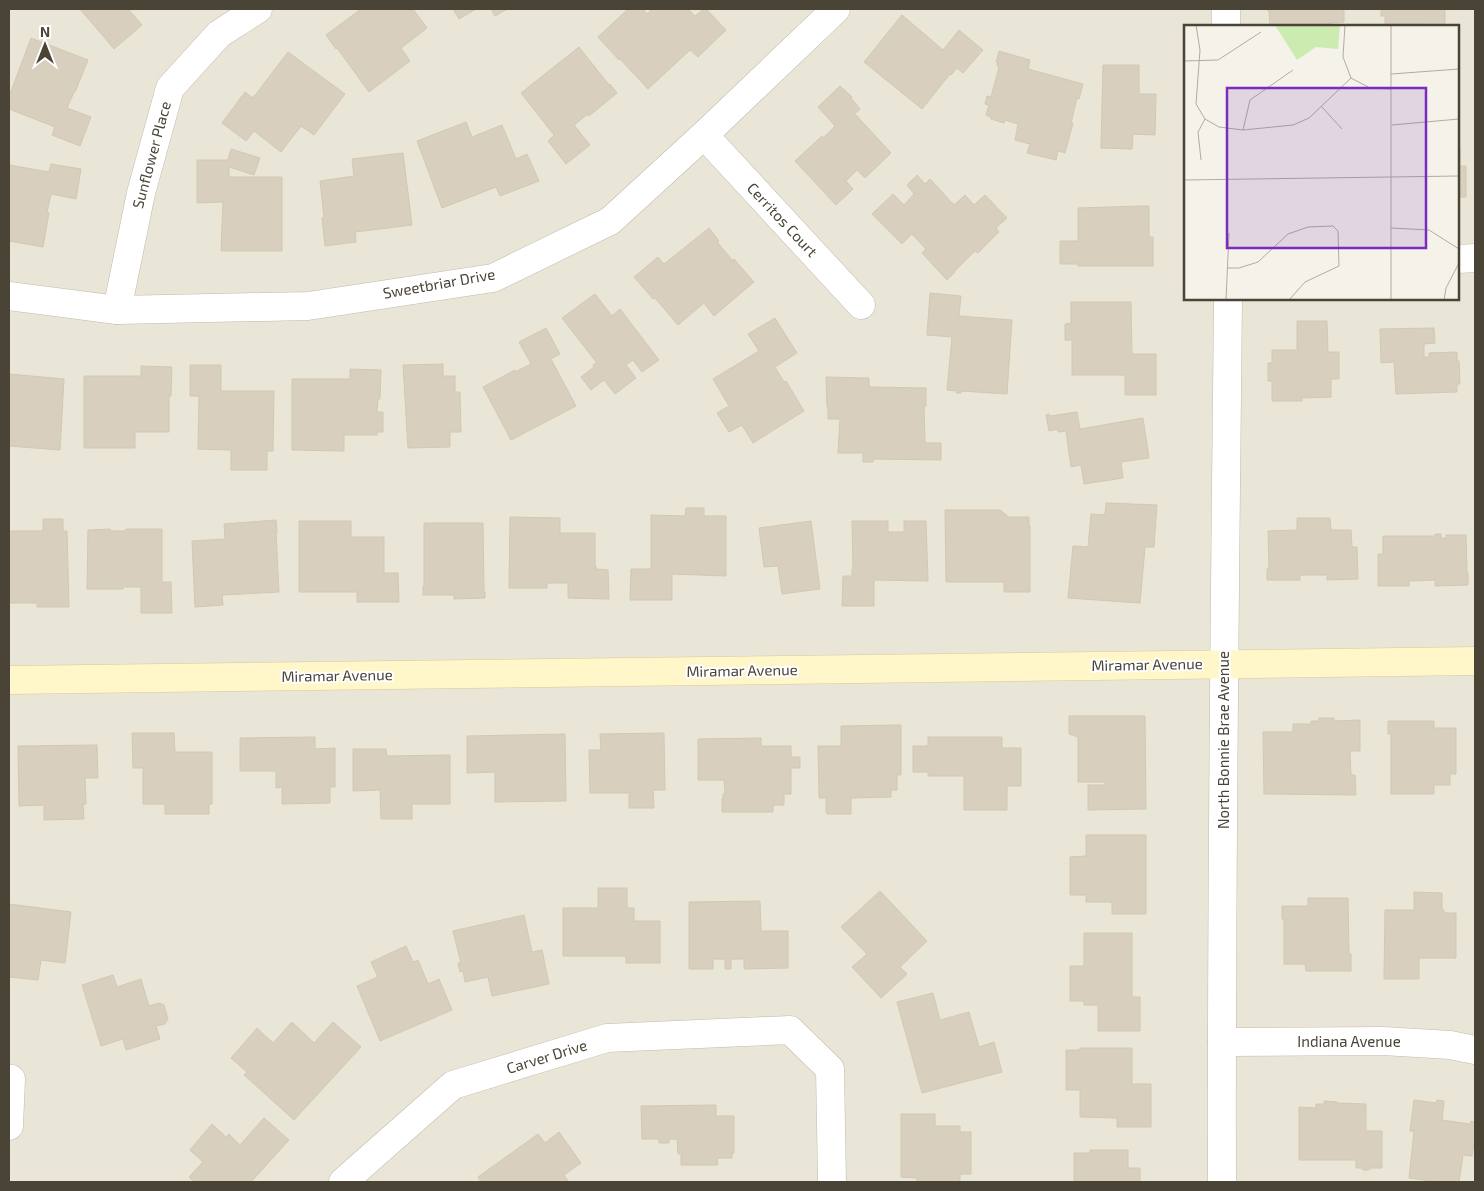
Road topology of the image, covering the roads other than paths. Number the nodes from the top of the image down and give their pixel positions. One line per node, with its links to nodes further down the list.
1 (258, 9): 11 (street, Sunflower Place)
2 (836, 9): 5 (street, Sweetbriar Drive)
3 (1226, 9): 4 (street)
4 (1226, 25)
5 (704, 135): 10 (street, Cerritos Court); 11 (street, Sweetbriar Drive)
6 (1475, 258): 7 (street)
7 (1459, 259)
8 (9, 296): 11 (street, Sweetbriar Drive)
9 (1228, 300): 13 (street, North Bonnie Brae Avenue)
10 (861, 305)
11 (117, 310)
12 (1475, 661): 13 (street, Miramar Avenue)
13 (1224, 664): 14 (street, Miramar Avenue); 15 (street, North Bonnie Brae Avenue)
14 (9, 680)
15 (1222, 1042): 16 (street, Indiana Avenue); 21 (street, North Bonnie Brae Avenue)
16 (1475, 1050)
17 (11, 1079): 18 (street)
18 (9, 1126)
19 (343, 1182): 20 (street, Carver Drive)
20 (832, 1182)
21 (1222, 1182)

